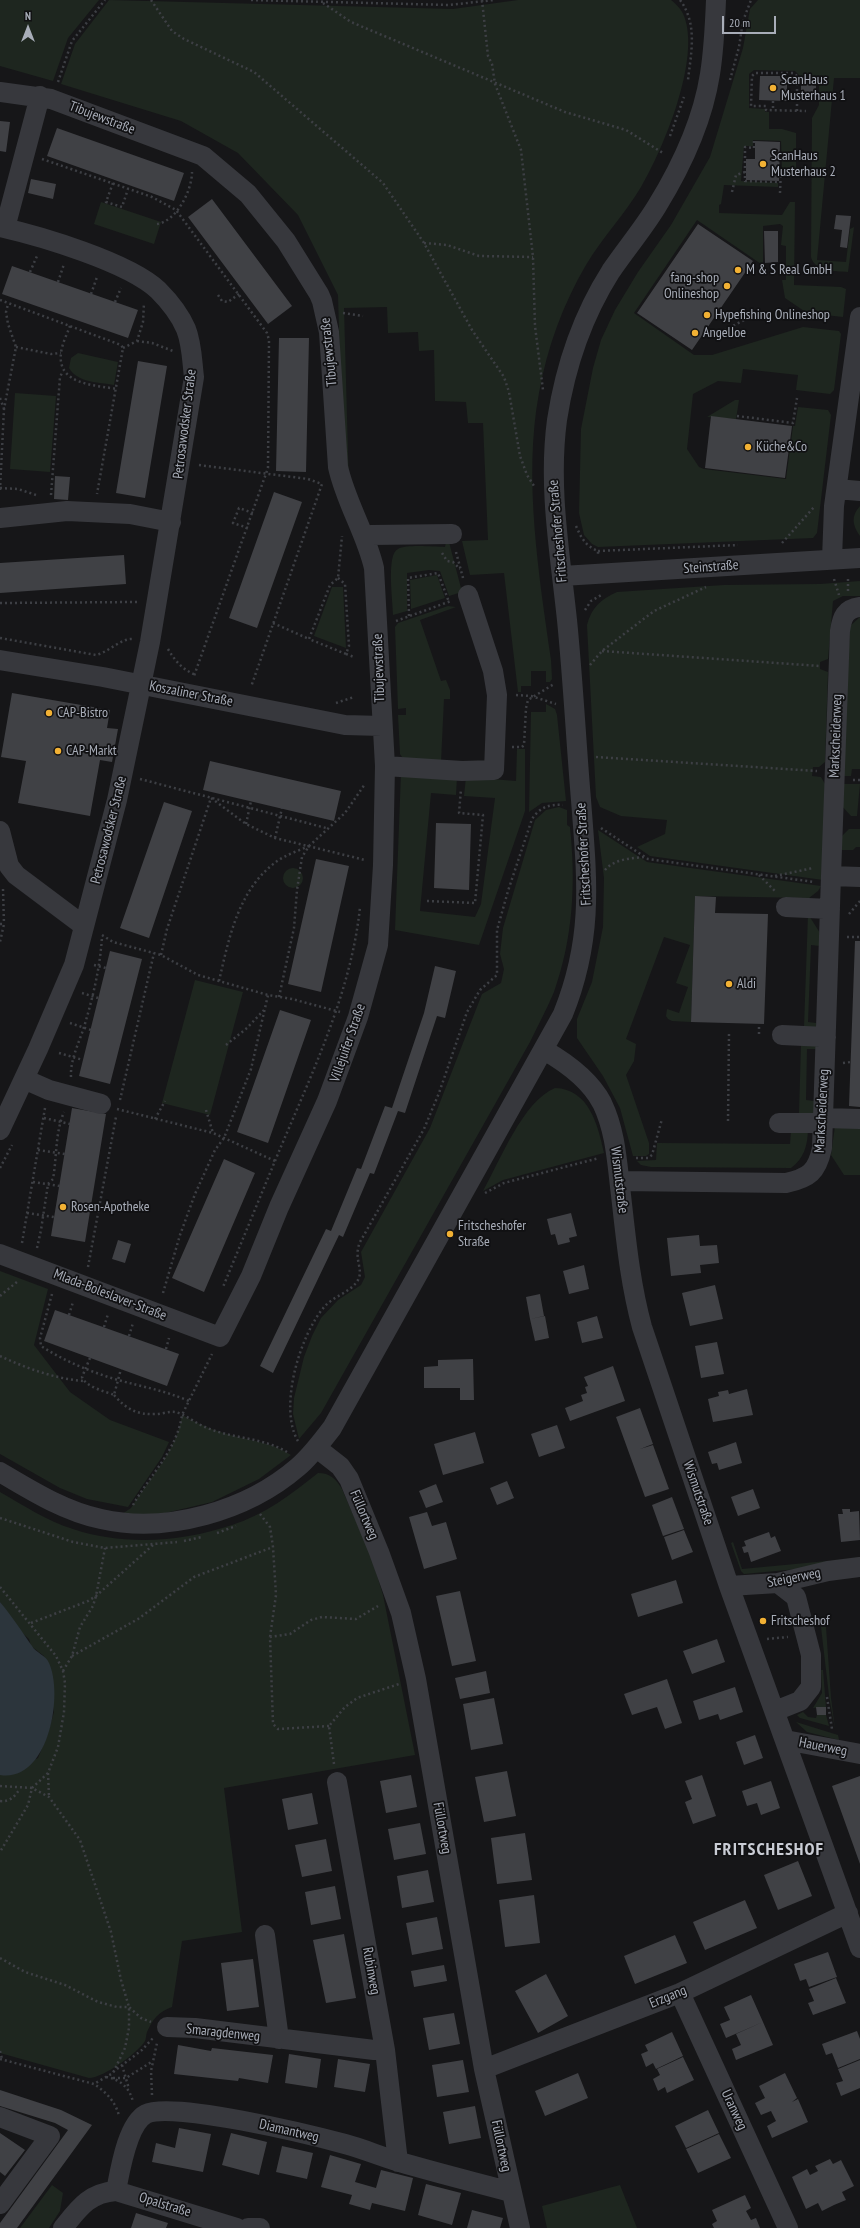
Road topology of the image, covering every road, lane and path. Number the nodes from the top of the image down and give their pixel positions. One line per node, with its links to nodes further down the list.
1 (105, 0): 9 (path)
2 (151, 0): 30 (path)
3 (251, 0): 8 (path)
4 (494, 0): 7 (path)
5 (716, 0): 98 (street, Fritscheshofer Straße)
6 (751, 0): 10 (path)
7 (482, 1): 8 (path); 11 (path)
8 (323, 3): 11 (path)
9 (62, 70)
10 (729, 81)
11 (495, 84): 19 (path); 34 (path)
12 (0, 92): 13 (street, Tibujewstraße)
13 (40, 96): 29 (street); 87 (street, Tibujewstraße)
14 (773, 100): 15 (path)
15 (773, 110): 16 (path); 16 (path)
16 (797, 111): 17 (path)
17 (806, 111)
18 (754, 141): 22 (path)
19 (663, 153)
20 (192, 170): 28 (path)
21 (806, 170): 23 (path)
22 (745, 172): 23 (path); 26 (path)
23 (780, 182): 27 (path)
24 (112, 183): 25 (path)
25 (128, 189)
26 (732, 192)
27 (780, 194)
28 (157, 224)
29 (3, 228): 74 (street, Petrosawodsker Straße)
30 (424, 243): 34 (path); 76 (path)
31 (30, 253): 32 (path)
32 (37, 255): 33 (path); 38 (path)
33 (44, 258)
34 (533, 258): 69 (path)
35 (58, 262): 36 (path)
36 (64, 264): 37 (path); 42 (path)
37 (71, 266)
38 (30, 272)
39 (90, 274): 40 (path)
40 (97, 276): 41 (path); 46 (path)
41 (104, 279)
42 (58, 282)
43 (116, 284): 44 (path)
44 (121, 287): 45 (path); 51 (path)
45 (126, 290)
46 (91, 294)
47 (239, 294): 48 (path)
48 (218, 295)
49 (0, 300): 53 (path)
50 (140, 300): 52 (path)
51 (115, 302)
52 (144, 302): 54 (path); 60 (path)
53 (8, 304): 57 (path); 62 (path)
54 (148, 306)
55 (756, 314): 58 (path)
56 (860, 317): 59 (street)
57 (70, 326): 63 (path); 65 (path)
58 (706, 330)
59 (858, 336): 77 (street)
60 (137, 341): 63 (path); 64 (path)
61 (172, 345): 64 (path)
62 (16, 346): 65 (path); 72 (path)
63 (123, 348): 68 (path)
64 (175, 352): 66 (path)
65 (61, 353): 67 (path)
66 (176, 357)
67 (63, 371): 68 (path); 79 (path)
68 (117, 389): 80 (path)
69 (544, 393)
70 (0, 398): 72 (path)
71 (797, 398): 73 (path)
72 (4, 409): 75 (path)
73 (737, 416)
74 (180, 463): 83 (street, Petrosawodsker Straße); 111 (path)
75 (0, 489): 79 (path)
76 (536, 489)
77 (837, 489): 78 (street); 91 (path); 95 (street)
78 (860, 491)
79 (50, 508): 80 (street); 82 (street)
80 (94, 513): 83 (street)
81 (253, 513): 85 (path)
82 (0, 518)
83 (171, 522): 106 (street, Petrosawodsker Straße)
84 (575, 523): 93 (path)
85 (248, 528)
86 (342, 536): 99 (path)
87 (364, 538): 88 (street); 110 (street, Tibujewstraße)
88 (445, 541): 96 (path)
89 (789, 542): 91 (path)
90 (774, 543): 91 (path)
91 (782, 543)
92 (743, 544): 93 (path)
93 (598, 551): 97 (path)
94 (860, 558): 95 (street, Steinstraße)
95 (832, 559): 97 (street, Steinstraße)
96 (460, 569)
97 (598, 573): 98 (street, Steinstraße); 103 (path)
98 (562, 576): 134 (street, Fritscheshofer Straße)
99 (338, 578): 113 (path); 116 (path)
100 (708, 586): 115 (path)
101 (605, 593): 103 (path)
102 (468, 595): 104 (path); 136 (street)
103 (598, 596): 109 (path)
104 (449, 602): 108 (path); 108 (path)
105 (0, 603): 106 (path)
106 (156, 605): 114 (street, Petrosawodsker Straße)
107 (860, 607): 120 (street, Markscheiderweg)
108 (409, 616): 110 (path)
109 (583, 616)
110 (378, 623): 132 (street, Tibujewstraße)
111 (273, 624): 113 (path); 126 (path)
112 (0, 638): 114 (path)
113 (309, 639): 116 (path)
114 (150, 642): 121 (path); 122 (street, Petrosawodsker Straße)
115 (602, 652): 119 (path); 120 (path)
116 (346, 654): 117 (path)
117 (354, 657)
118 (0, 660): 122 (street, Koszaliner Straße)
119 (588, 666)
120 (839, 667): 137 (street, Markscheiderweg)
121 (202, 676)
122 (141, 685): 126 (street, Koszaliner Straße); 138 (street, Petrosawodsker Straße)
123 (244, 685): 126 (path)
124 (258, 688): 126 (path)
125 (558, 690): 128 (path)
126 (248, 696): 132 (street, Koszaliner Straße)
127 (520, 696): 128 (path)
128 (531, 696): 130 (path); 133 (path)
129 (354, 697): 131 (path)
130 (559, 697)
131 (331, 702)
132 (382, 726): 135 (street, Villejuifer Straße)
133 (517, 747)
134 (577, 758): 137 (path); 144 (street, Fritscheshofer Straße)
135 (385, 766): 136 (street); 156 (street, Villejuifer Straße)
136 (462, 771): 163 (path)
137 (835, 772): 159 (street, Markscheiderweg)
138 (123, 775): 142 (path); 169 (street, Petrosawodsker Straße)
139 (365, 778): 140 (path)
140 (365, 784): 141 (path); 150 (path)
141 (365, 792)
142 (211, 798): 145 (path); 148 (path); 173 (path)
143 (251, 801): 145 (path)
144 (581, 804): 195 (street, Fritscheshofer Straße); 254 (path)
145 (250, 808): 147 (path); 148 (path)
146 (282, 808): 147 (path)
147 (280, 816): 150 (path); 152 (path)
148 (246, 824): 152 (path)
149 (594, 824): 155 (path)
150 (327, 828): 153 (path)
151 (0, 831): 169 (street)
152 (275, 838): 153 (path)
153 (309, 846): 156 (path); 177 (path); 181 (path)
154 (365, 853): 156 (path)
155 (644, 857): 157 (path); 158 (path)
156 (370, 864): 185 (street, Villejuifer Straße)
157 (604, 873)
158 (758, 874): 160 (path); 165 (path)
159 (831, 875): 160 (path); 160 (path); 161 (street); 166 (street, Markscheiderweg)
160 (772, 876)
161 (860, 877)
162 (3, 886): 168 (path)
163 (428, 901)
164 (360, 904): 184 (path)
165 (786, 907): 166 (street)
166 (830, 909): 193 (street, Markscheiderweg)
167 (0, 924): 168 (path)
168 (4, 924): 171 (path)
169 (84, 926): 170 (path); 199 (street, Petrosawodsker Straße)
170 (102, 936): 172 (path); 175 (path)
171 (0, 942)
172 (154, 953): 173 (path); 203 (path)
173 (161, 955): 177 (path)
174 (93, 965): 175 (path)
175 (100, 966): 176 (path); 180 (path)
176 (106, 968)
177 (219, 981): 179 (path)
178 (82, 993): 180 (path)
179 (268, 995): 181 (path); 183 (path)
180 (93, 996): 182 (path); 188 (path)
181 (279, 997): 184 (path)
182 (98, 998)
183 (265, 1009): 194 (path); 216 (path)
184 (334, 1011): 185 (path); 222 (path)
185 (358, 1017): 243 (street, Villejuifer Straße)
186 (70, 1023): 188 (path)
187 (759, 1024): 191 (path)
188 (84, 1027): 189 (path); 197 (path)
189 (90, 1030)
190 (729, 1034): 209 (path)
191 (758, 1034)
192 (782, 1035): 193 (street)
193 (826, 1037): 210 (street, Markscheiderweg)
194 (226, 1044)
195 (544, 1050): 220 (street, Wismutstraße); 227 (street, Fritscheshofer Straße)
196 (59, 1053): 197 (path)
197 (73, 1057): 198 (path); 201 (path)
198 (83, 1060)
199 (24, 1079): 200 (street); 214 (street, Petrosawodsker Straße)
200 (48, 1090): 201 (street); 205 (path)
201 (72, 1097): 203 (street); 211 (path)
202 (165, 1101): 206 (path)
203 (109, 1107): 206 (path); 234 (path)
204 (206, 1110): 215 (path)
205 (44, 1118): 211 (path); 217 (path)
206 (155, 1119): 215 (path)
207 (662, 1119): 221 (path)
208 (860, 1120): 210 (street)
209 (728, 1121)
210 (824, 1121): 212 (street); 223 (street, Markscheiderweg)
211 (60, 1122): 213 (path); 218 (path)
212 (779, 1123)
213 (70, 1124)
214 (0, 1130)
215 (213, 1133): 216 (path)
216 (224, 1138): 222 (path); 236 (path)
217 (38, 1150): 218 (path); 224 (path)
218 (57, 1153): 219 (path); 225 (path)
219 (65, 1154)
220 (617, 1155): 223 (street, Wismutstraße); 227 (path)
221 (652, 1155)
222 (275, 1161): 235 (path)
223 (620, 1181): 266 (street, Wismutstraße)
224 (32, 1182): 225 (path); 228 (path)
225 (48, 1184): 226 (path); 229 (path)
226 (60, 1186)
227 (461, 1198): 254 (street, Fritscheshofer Straße)
228 (27, 1213): 229 (path); 232 (path)
229 (44, 1216): 230 (path); 232 (path)
230 (54, 1217)
231 (0, 1254): 232 (street, Mlada-Boleslaver-Straße)
232 (24, 1263): 234 (street, Mlada-Boleslaver-Straße)
233 (54, 1287): 247 (path)
234 (78, 1290): 238 (path); 243 (street, Mlada-Boleslaver-Straße)
235 (220, 1292)
236 (163, 1294)
237 (110, 1308): 240 (path)
238 (69, 1315)
239 (135, 1317): 242 (path)
240 (104, 1327)
241 (171, 1331): 244 (path)
242 (129, 1336)
243 (220, 1337): 252 (path)
244 (166, 1349)
245 (0, 1356): 250 (path)
246 (90, 1358): 247 (path)
247 (86, 1368): 249 (path); 250 (path)
248 (121, 1369): 249 (path)
249 (118, 1380): 251 (path); 252 (path)
250 (84, 1381): 251 (path)
251 (114, 1395): 253 (path)
252 (189, 1401): 253 (path)
253 (182, 1415): 255 (path); 257 (path)
254 (307, 1444): 256 (street, Fritscheshofer Straße); 269 (street, Füllortweg)
255 (291, 1455)
256 (0, 1472)
257 (131, 1508)
258 (258, 1511): 262 (path)
259 (0, 1518): 263 (path)
260 (153, 1545): 268 (path)
261 (114, 1547): 263 (path)
262 (273, 1547): 271 (path); 274 (path)
263 (105, 1548): 268 (path)
264 (860, 1567): 265 (street, Steigerweg)
265 (778, 1583): 266 (street, Steigerweg); 277 (street)
266 (729, 1586): 277 (street, Wismutstraße)
267 (0, 1587): 270 (path)
268 (96, 1596): 270 (path); 274 (path)
269 (397, 1601): 271 (path); 276 (street, Füllortweg)
270 (31, 1623): 275 (path)
271 (270, 1637): 278 (path)
272 (792, 1637): 273 (path)
273 (762, 1639)
274 (72, 1656): 275 (path)
275 (63, 1671): 281 (path)
276 (416, 1679): 278 (path); 302 (street, Füllortweg)
277 (775, 1711): 279 (street, Wismutstraße)
278 (328, 1726): 282 (path)
279 (785, 1740): 280 (street, Hauerweg); 289 (street, Wismutstraße)
280 (860, 1754)
281 (48, 1773): 284 (path); 286 (path)
282 (337, 1782): 298 (street, Rubinweg)
283 (0, 1786): 285 (path)
284 (32, 1788): 285 (path); 286 (path); 288 (path)
285 (20, 1789): 287 (path)
286 (49, 1797): 294 (path)
287 (0, 1801)
288 (0, 1852)
289 (848, 1914): 291 (street, Wismutstraße); 293 (street, Erzgang)
290 (265, 1935): 296 (street, Smaragdenweg)
291 (860, 1948)
292 (0, 1958): 294 (path)
293 (680, 1993): 302 (street, Erzgang); 321 (street, Uranweg)
294 (129, 2007): 295 (path); 303 (path)
295 (167, 2027): 296 (street, Smaragdenweg); 300 (path); 301 (path)
296 (279, 2039): 298 (street, Smaragdenweg)
297 (0, 2050): 299 (path)
298 (385, 2050): 312 (street, Rubinweg)
299 (1, 2059): 307 (path)
300 (153, 2061): 306 (path); 309 (path)
301 (122, 2065): 303 (path); 306 (path)
302 (484, 2069): 315 (street, Füllortweg)
303 (113, 2072): 304 (path)
304 (106, 2077): 305 (path); 307 (path)
305 (112, 2078): 306 (path); 308 (path)
306 (126, 2078): 308 (path)
307 (94, 2084): 311 (path)
308 (129, 2090): 311 (path)
309 (154, 2112): 311 (street); 312 (street, Diamantweg)
310 (0, 2117): 313 (street)
311 (134, 2128): 314 (street)
312 (398, 2162): 315 (street, Diamantweg)
313 (4, 2191)
314 (116, 2191): 316 (street); 317 (street, Opalstraße)
315 (511, 2192): 320 (street, Füllortweg)
316 (63, 2228)
317 (237, 2228)
318 (248, 2228): 319 (street)
319 (260, 2228)
320 (520, 2228)
321 (788, 2228)

